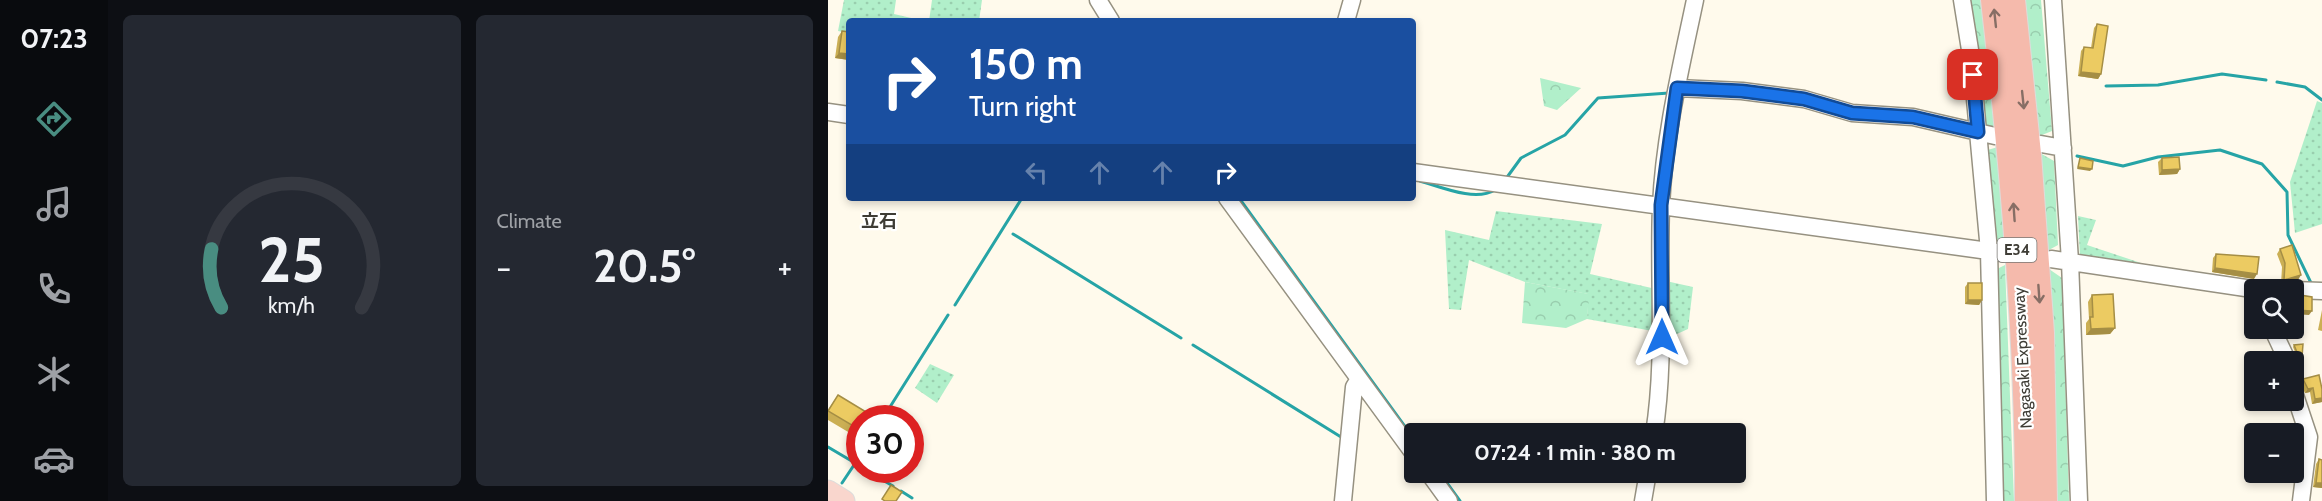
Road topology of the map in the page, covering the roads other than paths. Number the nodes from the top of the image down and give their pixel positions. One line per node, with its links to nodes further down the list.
1 (1098, 0): 8 (street)
2 (1352, 0): 9 (street)
3 (1695, 0): 10 (street)
4 (1962, 0): 13 (street)
5 (1993, 0): 36 (highway, Nagasaki Expressway / E34, one-way to 5)
6 (2013, 0): 37 (highway, Nagasaki Expressway / E34, one-way to 37)
7 (2053, 0): 16 (street)
8 (1109, 18)
9 (1347, 18)
10 (1676, 93): 13 (street); 19 (street)
11 (828, 112): 12 (street)
12 (846, 115)
13 (1978, 132): 14 (street); 20 (street)
14 (1995, 136)
15 (2041, 144): 16 (street)
16 (2063, 148): 22 (street)
17 (1416, 172): 19 (street)
18 (1229, 201): 24 (street)
19 (1661, 205): 20 (street); 26 (street)
20 (1996, 252): 35 (street)
21 (2051, 260): 22 (street)
22 (2070, 261): 23 (street); 38 (street)
23 (2244, 288)
24 (1359, 379): 27 (street); 32 (street)
25 (2300, 411): 39 (street)
26 (1655, 423)
27 (1404, 440)
28 (1436, 483): 33 (street)
29 (1646, 483): 34 (street)
30 (828, 491): 31 (main road)
31 (844, 501)
32 (1342, 501)
33 (1449, 501)
34 (1643, 501)
35 (1995, 501)
36 (2026, 501)
37 (2045, 501)
38 (2079, 501)
39 (2301, 501)

